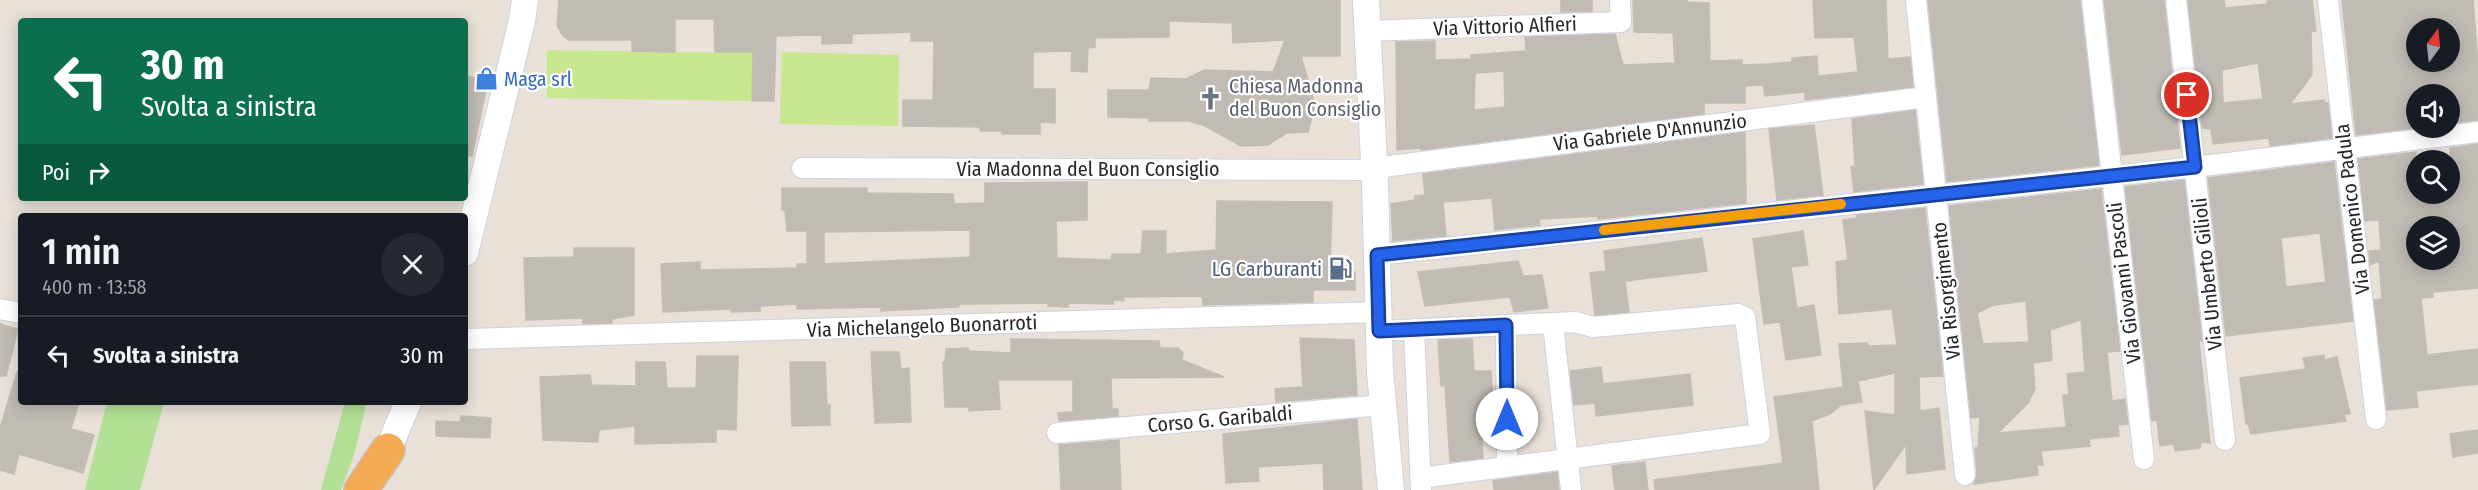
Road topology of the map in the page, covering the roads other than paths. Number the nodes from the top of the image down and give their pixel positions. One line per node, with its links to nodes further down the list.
1 (525, 0): 17 (street)
2 (1366, 0): 8 (street)
3 (1620, 0): 8 (street, Via Vittorio Alfieri)
4 (1916, 0): 9 (street, Via Risorgimento)
5 (2092, 0): 15 (street, Via Giovanni Pascoli)
6 (2176, 0): 12 (street, Via Umberto Gilioli)
7 (2328, 0): 11 (street, Via Domenico Padula)
8 (1368, 31): 14 (street)
9 (1926, 97): 14 (street, Via Gabriele D'Annunzio); 16 (street, Via Risorgimento)
10 (2478, 132): 11 (street)
11 (2345, 148): 12 (street); 28 (street, Via Domenico Padula)
12 (2195, 167): 15 (street); 30 (street, Via Umberto Gilioli)
13 (802, 168): 14 (street, Via Madonna del Buon Consiglio)
14 (1375, 170): 18 (street)
15 (2112, 176): 16 (street); 33 (street, Via Giovanni Pascoli)
16 (1935, 194): 18 (street); 35 (street, Via Risorgimento)
17 (468, 241)
18 (1377, 255): 21 (street)
19 (0, 309): 20 (street)
20 (18, 312)
21 (1379, 322): 24 (street, Via Michelangelo Buonarroti); 25 (street, Via Michelangelo Buonarroti); 27 (street)
22 (1553, 323): 23 (street, Via Michelangelo Buonarroti); 32 (street); 32 (street, Via Michelangelo Buonarroti)
23 (1506, 325): 24 (street, Via Michelangelo Buonarroti); 34 (street)
24 (1414, 330): 36 (street)
25 (468, 339)
26 (407, 405): 31 (street)
27 (1383, 405): 29 (street, Corso G. Garibaldi); 38 (street)
28 (2376, 418)
29 (1057, 433)
30 (2224, 440)
31 (388, 450): 37 (highway)
32 (1568, 459): 34 (street); 39 (street)
33 (2144, 459)
34 (1507, 466): 36 (street)
35 (1965, 475)
36 (1421, 484)
37 (361, 490)
38 (1391, 490)
39 (1571, 490)

